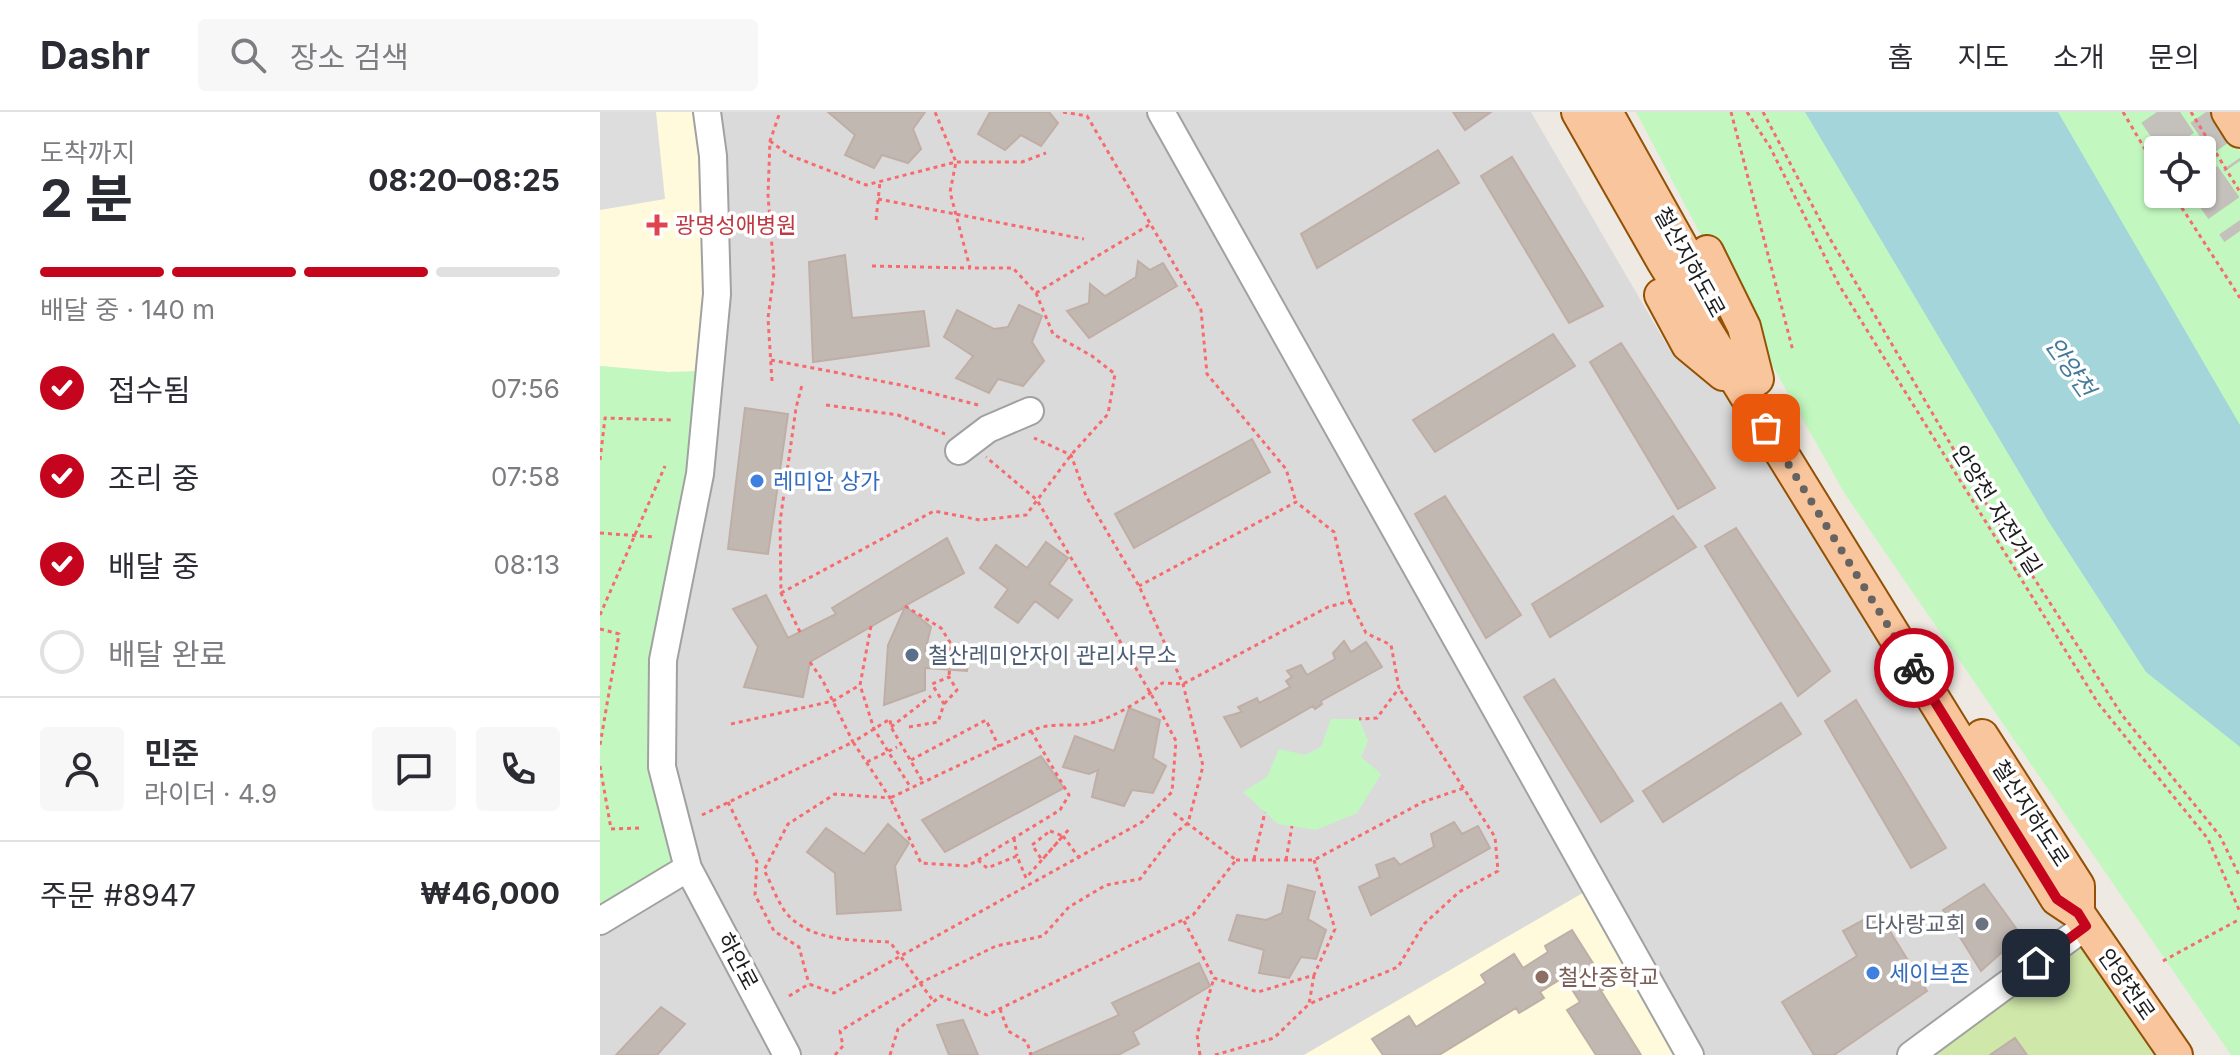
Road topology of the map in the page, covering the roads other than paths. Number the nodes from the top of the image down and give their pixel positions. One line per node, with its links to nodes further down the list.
1 (707, 112): 12 (street, 하안로)
2 (1161, 112): 16 (street)
3 (1560, 112): 9 (main road)
4 (1578, 112): 9 (main road, 철산지하도로)
5 (1606, 112): 9 (main road, 철산지하도로)
6 (1631, 112): 9 (main road)
7 (2228, 112): 8 (main road)
8 (2240, 131)
9 (1750, 385): 13 (main road, 철산지하도로)
10 (1030, 411): 11 (street)
11 (964, 447)
12 (688, 868): 14 (street); 15 (street, 하안로)
13 (2082, 919): 17 (street); 18 (main road, 안양천로)
14 (600, 921)
15 (787, 1055)
16 (1690, 1055)
17 (1911, 1055)
18 (2176, 1055)

